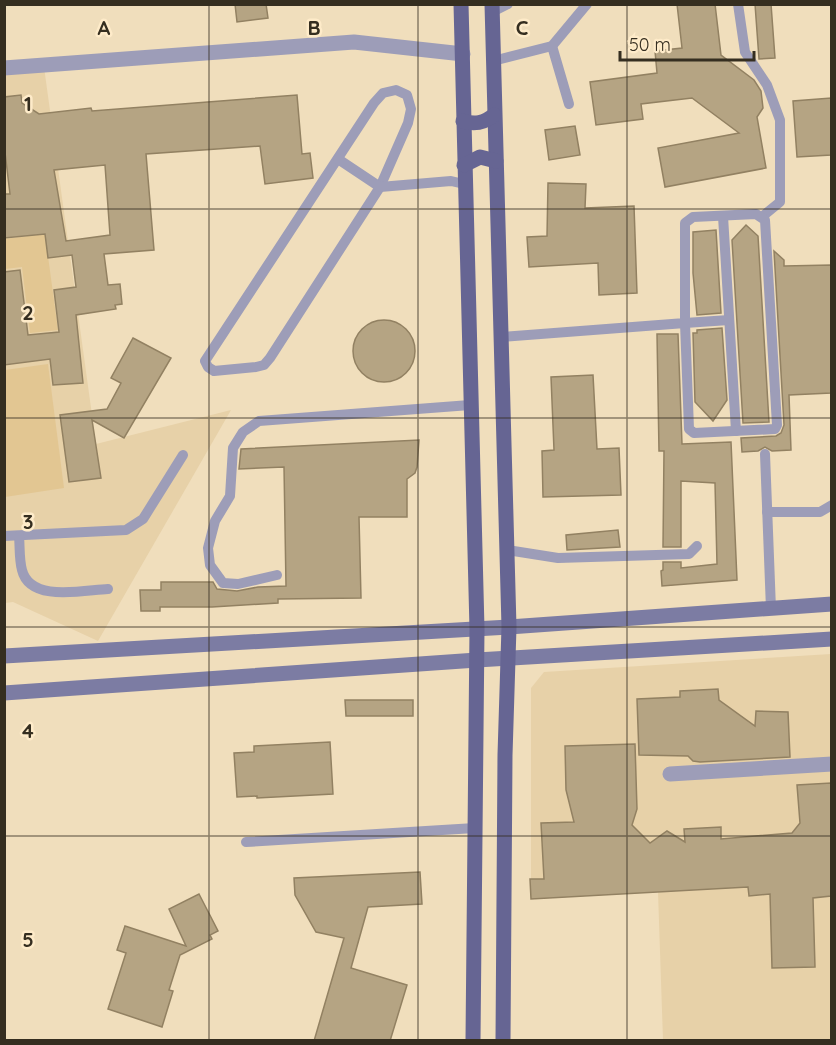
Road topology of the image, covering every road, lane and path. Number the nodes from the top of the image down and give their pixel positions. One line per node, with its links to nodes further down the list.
1 (461, 4): 7 (main road)
2 (507, 4): 5 (lane)
3 (587, 4): 6 (lane)
4 (738, 4): 19 (lane)
5 (492, 8): 8 (main road)
6 (552, 46): 8 (lane); 10 (lane)
7 (463, 54): 9 (street); 12 (main road)
8 (493, 61): 11 (main road)
9 (4, 68)
10 (569, 104)
11 (494, 115): 12 (main road); 14 (main road)
12 (462, 121): 15 (main road)
13 (338, 159): 17 (lane); 17 (lane); 17 (lane)
14 (496, 161): 15 (main road); 22 (main road)
15 (464, 165): 16 (main road)
16 (464, 184): 17 (lane); 23 (main road)
17 (380, 187)
18 (723, 216): 19 (lane); 20 (lane); 21 (lane)
19 (763, 216): 24 (lane)
20 (729, 320): 21 (lane); 24 (lane)
21 (685, 323): 22 (lane); 24 (lane)
22 (501, 337): 32 (main road)
23 (470, 405): 33 (lane); 38 (main road)
24 (736, 431)
25 (765, 454): 28 (lane)
26 (183, 455): 30 (lane)
27 (831, 505): 28 (lane)
28 (767, 512): 36 (lane)
29 (4, 536): 30 (lane)
30 (19, 536): 34 (lane)
31 (697, 546): 32 (lane)
32 (507, 550): 37 (main road)
33 (278, 574)
34 (108, 588)
35 (831, 604): 36 (main road)
36 (771, 609): 37 (main road)
37 (509, 627): 38 (main road); 41 (main road)
38 (477, 628): 40 (main road); 42 (main road)
39 (831, 639): 41 (main road)
40 (4, 656)
41 (509, 659): 42 (main road); 49 (main road)
42 (477, 660): 43 (main road); 46 (main road)
43 (4, 693)
44 (831, 764): 45 (street)
45 (670, 774)
46 (475, 828): 47 (lane); 48 (main road)
47 (246, 842)
48 (473, 1041)
49 (503, 1041)

